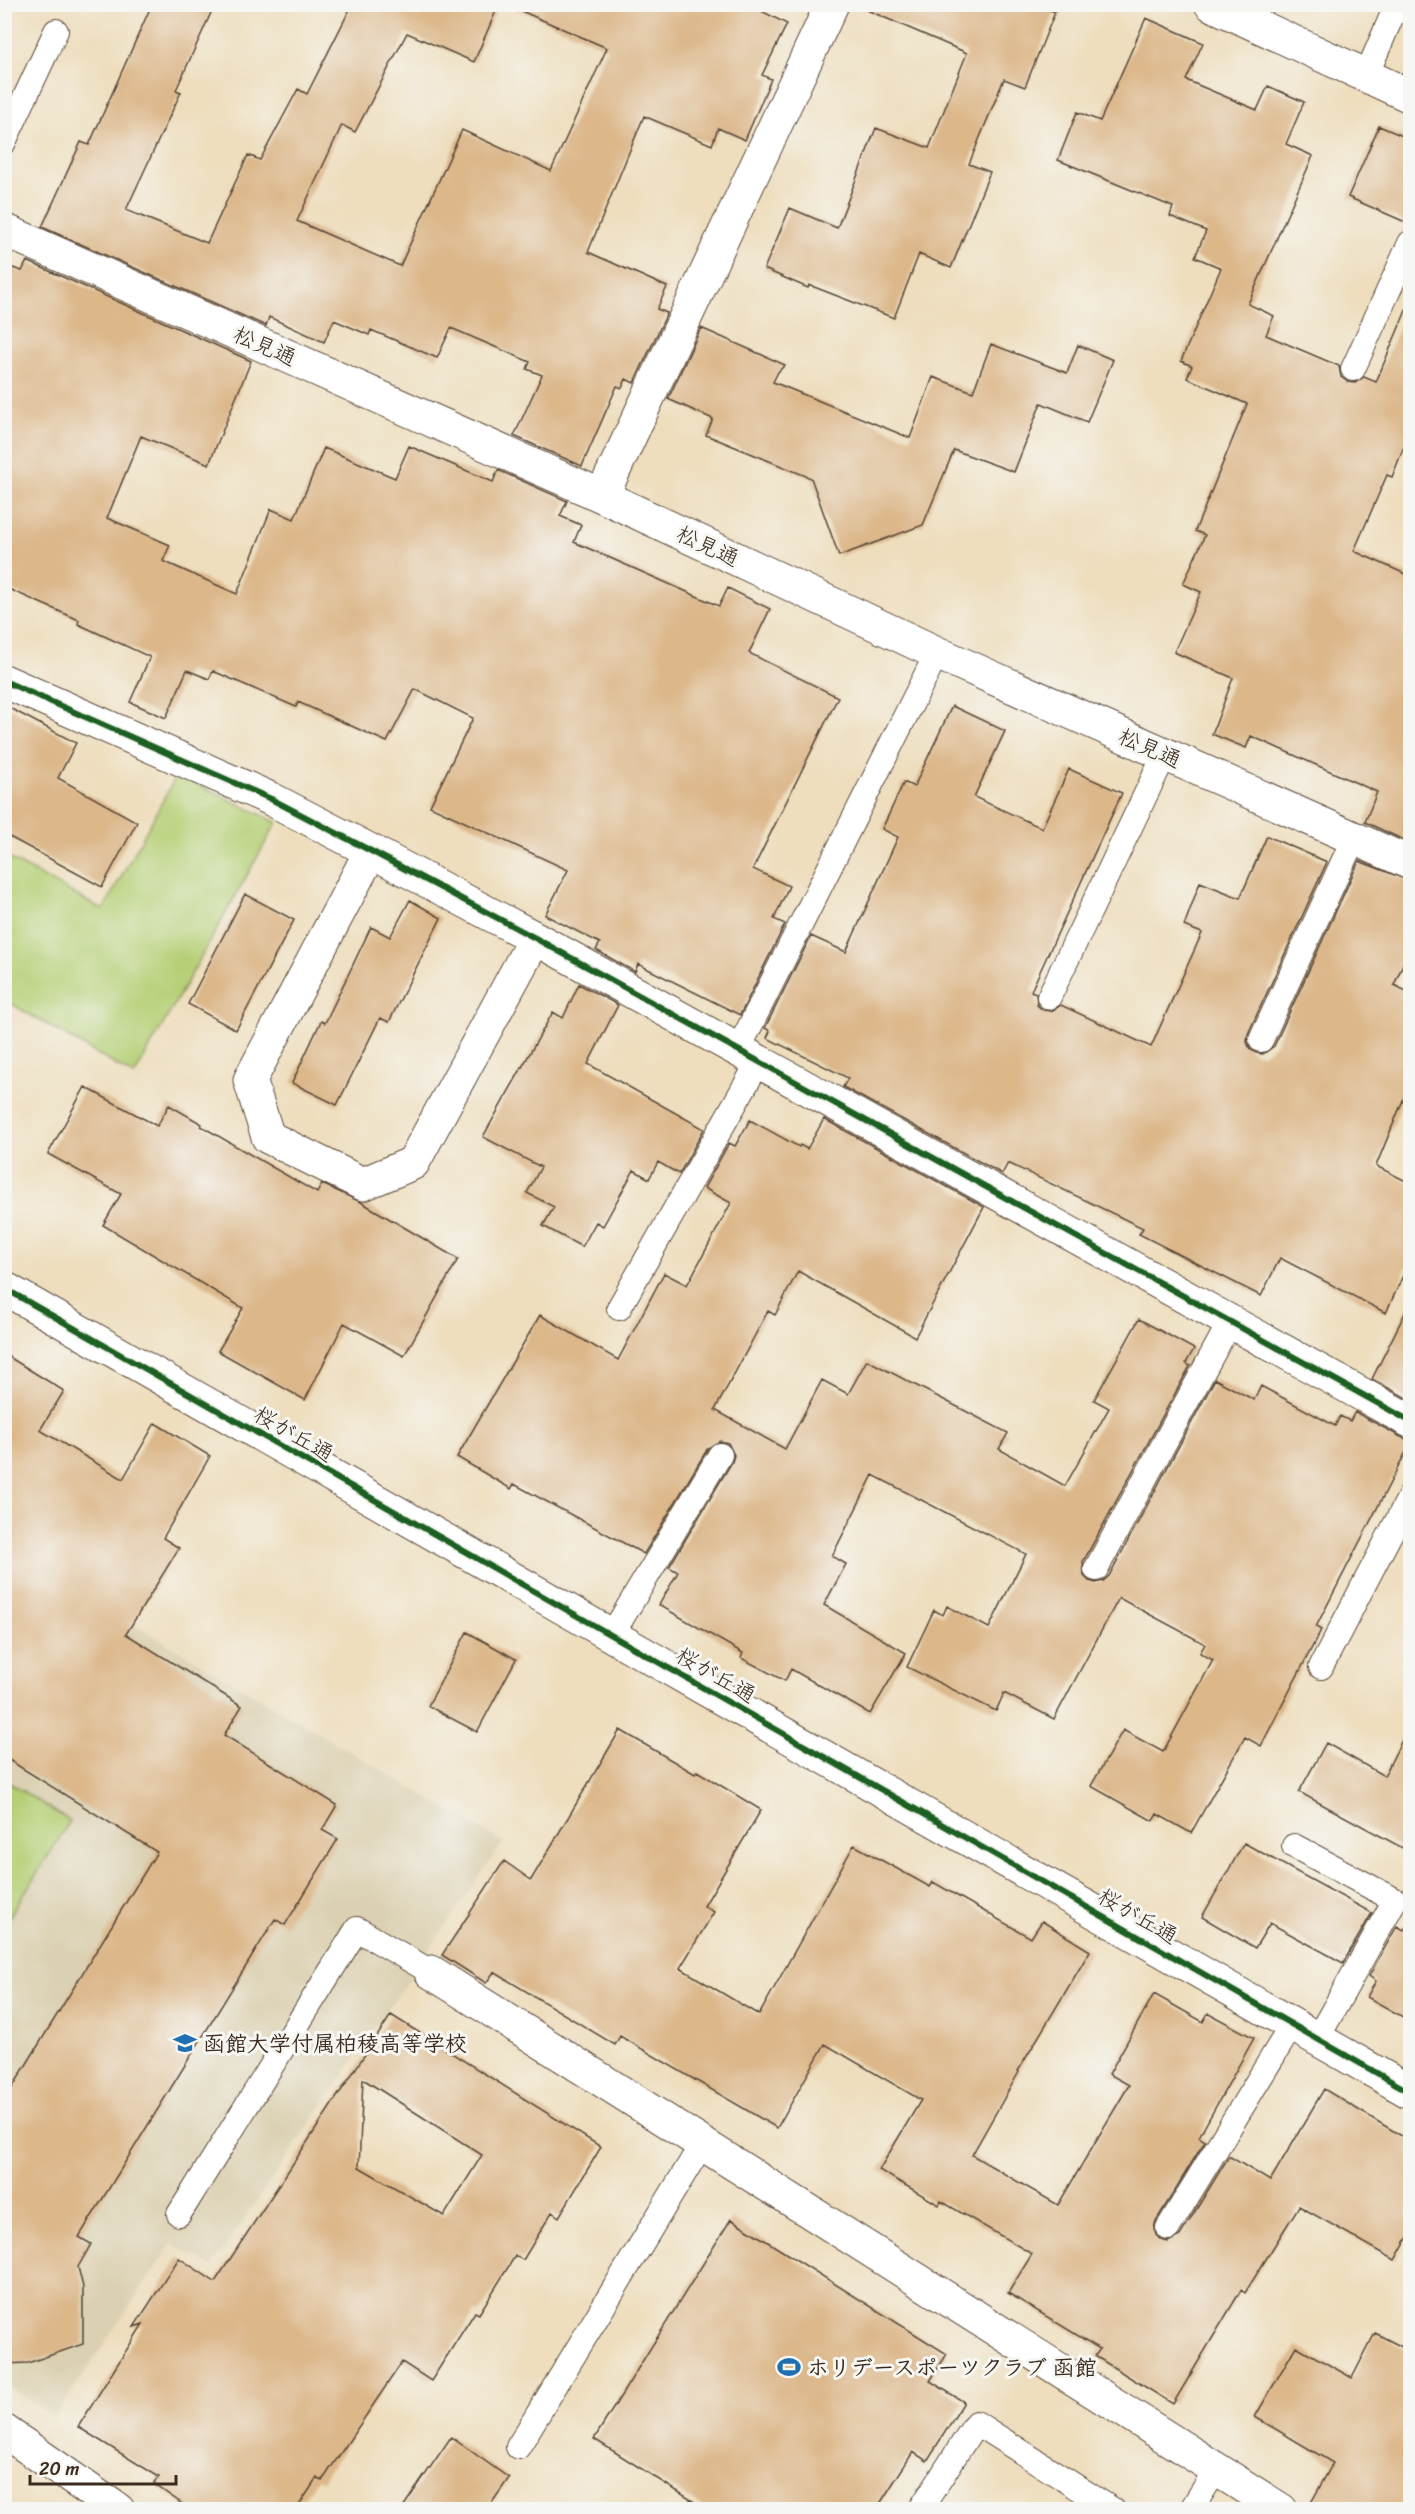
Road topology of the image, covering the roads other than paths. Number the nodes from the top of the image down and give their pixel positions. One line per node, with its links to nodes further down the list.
1 (832, 4): 11 (street)
2 (1211, 4): 5 (street)
3 (1397, 4): 5 (lane)
4 (56, 31): 7 (lane)
5 (1366, 76): 6 (street)
6 (1410, 96)
7 (4, 142)
8 (4, 230): 11 (street, 松見通)
9 (1410, 243): 10 (lane)
10 (1353, 369)
11 (602, 496): 12 (street, 松見通)
12 (937, 653): 14 (street, 松見通); 21 (lane)
13 (4, 681): 16 (street)
14 (1165, 754): 15 (street, 松見通); 19 (lane)
15 (1354, 838): 17 (street, 松見通); 20 (lane)
16 (371, 850): 18 (street); 18 (street)
17 (1410, 863)
18 (535, 938): 21 (street)
19 (1049, 997)
20 (1261, 1040)
21 (748, 1057): 23 (lane); 24 (street)
22 (4, 1288): 29 (street, 桜が丘通)
23 (619, 1308)
24 (1230, 1322): 25 (street); 28 (lane)
25 (1410, 1421)
26 (720, 1455): 29 (lane)
27 (1410, 1496): 30 (lane)
28 (1096, 1569)
29 (611, 1636): 33 (street, 桜が丘通)
30 (1322, 1667)
31 (1294, 1846): 33 (lane)
32 (431, 1972): 35 (street); 36 (lane)
33 (1305, 2032): 34 (street, 桜が丘通); 37 (lane)
34 (1410, 2092)
35 (702, 2144): 39 (lane); 40 (street)
36 (179, 2214)
37 (1168, 2228)
38 (4, 2431): 41 (street)
39 (518, 2447)
40 (1217, 2468): 44 (lane); 45 (street)
41 (118, 2510)
42 (920, 2510): 43 (lane)
43 (1113, 2510)
44 (1191, 2510)
45 (1281, 2510)

